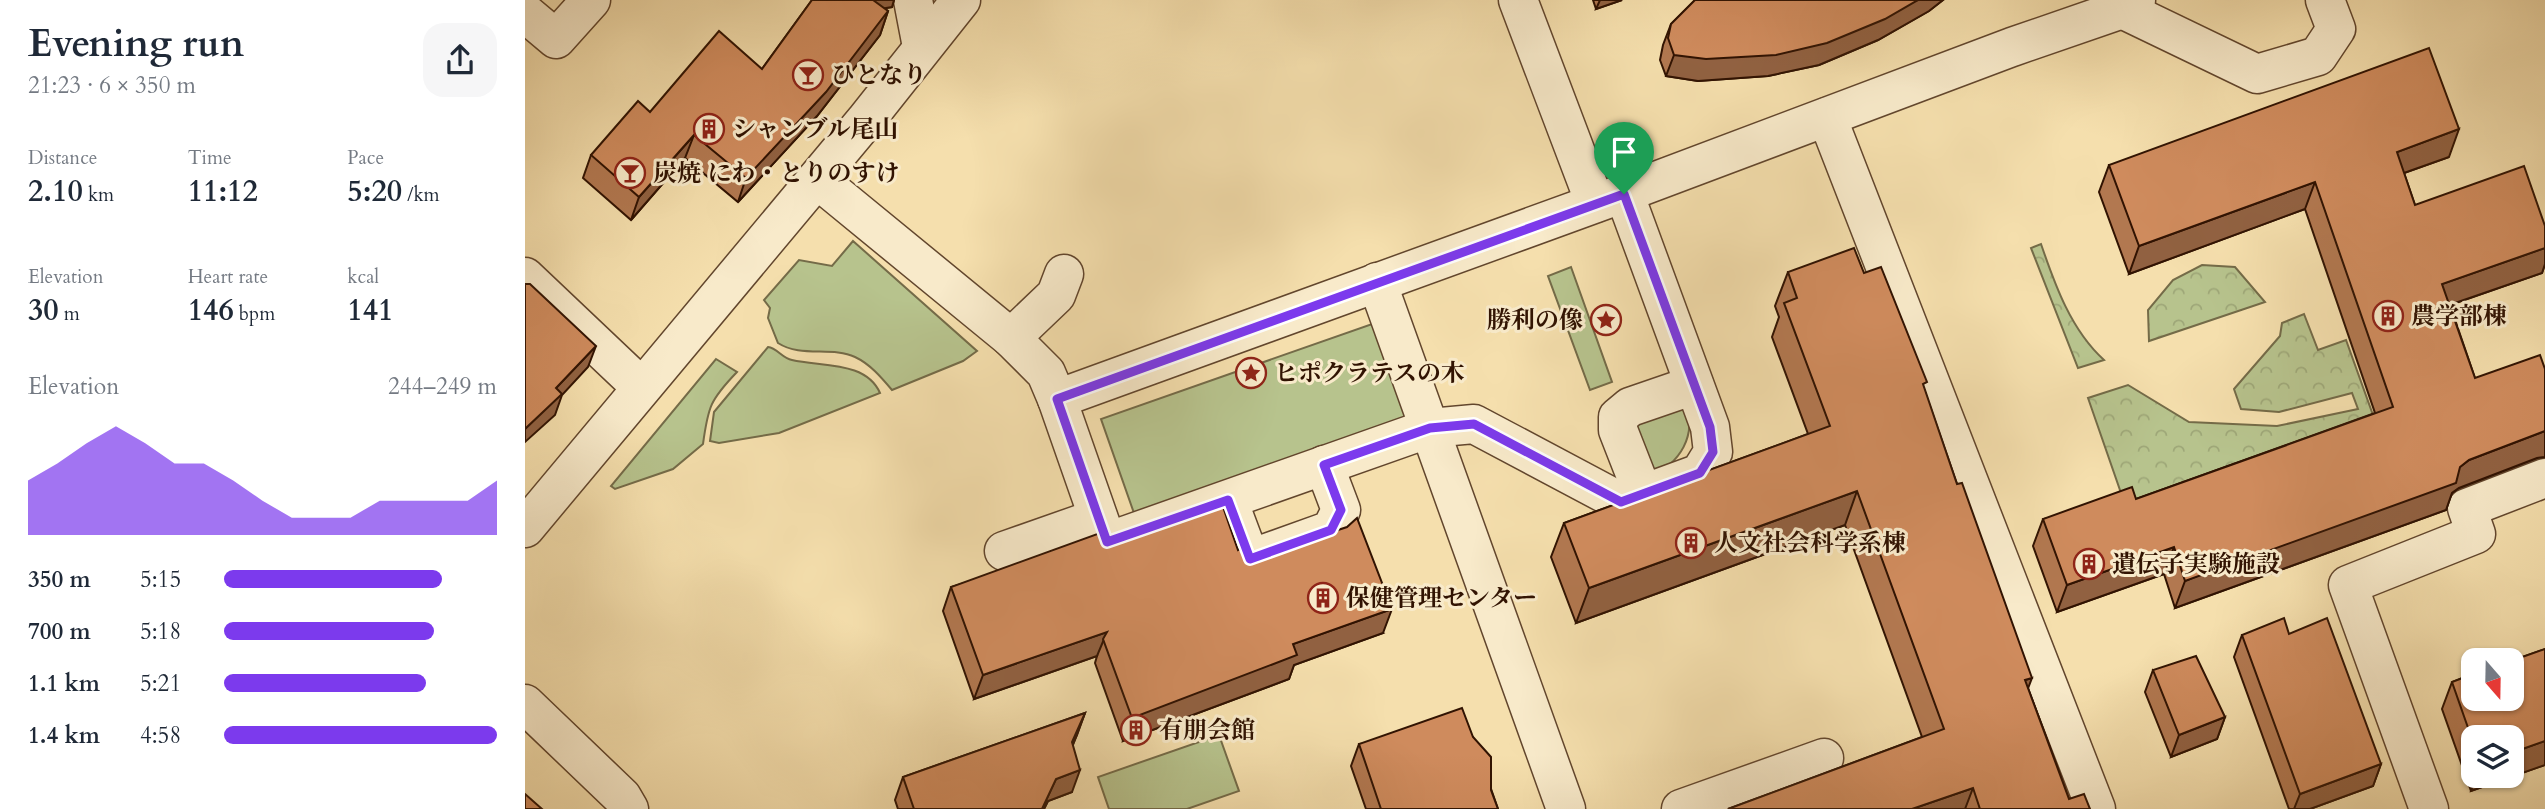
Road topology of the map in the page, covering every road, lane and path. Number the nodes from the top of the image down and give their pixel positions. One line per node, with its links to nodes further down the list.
1 (591, 0): 7 (street)
2 (913, 0): 8 (street)
3 (961, 0): 8 (street)
4 (1518, 0): 11 (street)
5 (2325, 0): 6 (street)
6 (2129, 5): 9 (street)
7 (525, 13)
8 (922, 47): 10 (street)
9 (1827, 117): 11 (street); 32 (street)
10 (817, 179): 15 (street); 17 (street)
11 (1609, 199): 14 (street); 16 (street)
12 (1064, 274): 15 (street)
13 (526, 280): 17 (street)
14 (1377, 282): 18 (street); 19 (street)
15 (1011, 338): 18 (street)
16 (1694, 385): 22 (street); 22 (street)
17 (641, 386): 25 (street)
18 (1057, 399): 24 (street)
19 (1430, 428): 20 (street); 22 (street); 30 (street)
20 (1324, 465): 23 (street); 23 (street)
21 (2545, 478): 33 (street)
22 (1643, 494)
23 (1228, 500): 24 (street)
24 (1098, 518): 26 (street)
25 (525, 528)
26 (1004, 551)
27 (525, 704): 29 (street)
28 (1824, 758): 31 (street)
29 (620, 805)
30 (1566, 809)
31 (1681, 809)
32 (2096, 809)
33 (2429, 809)

